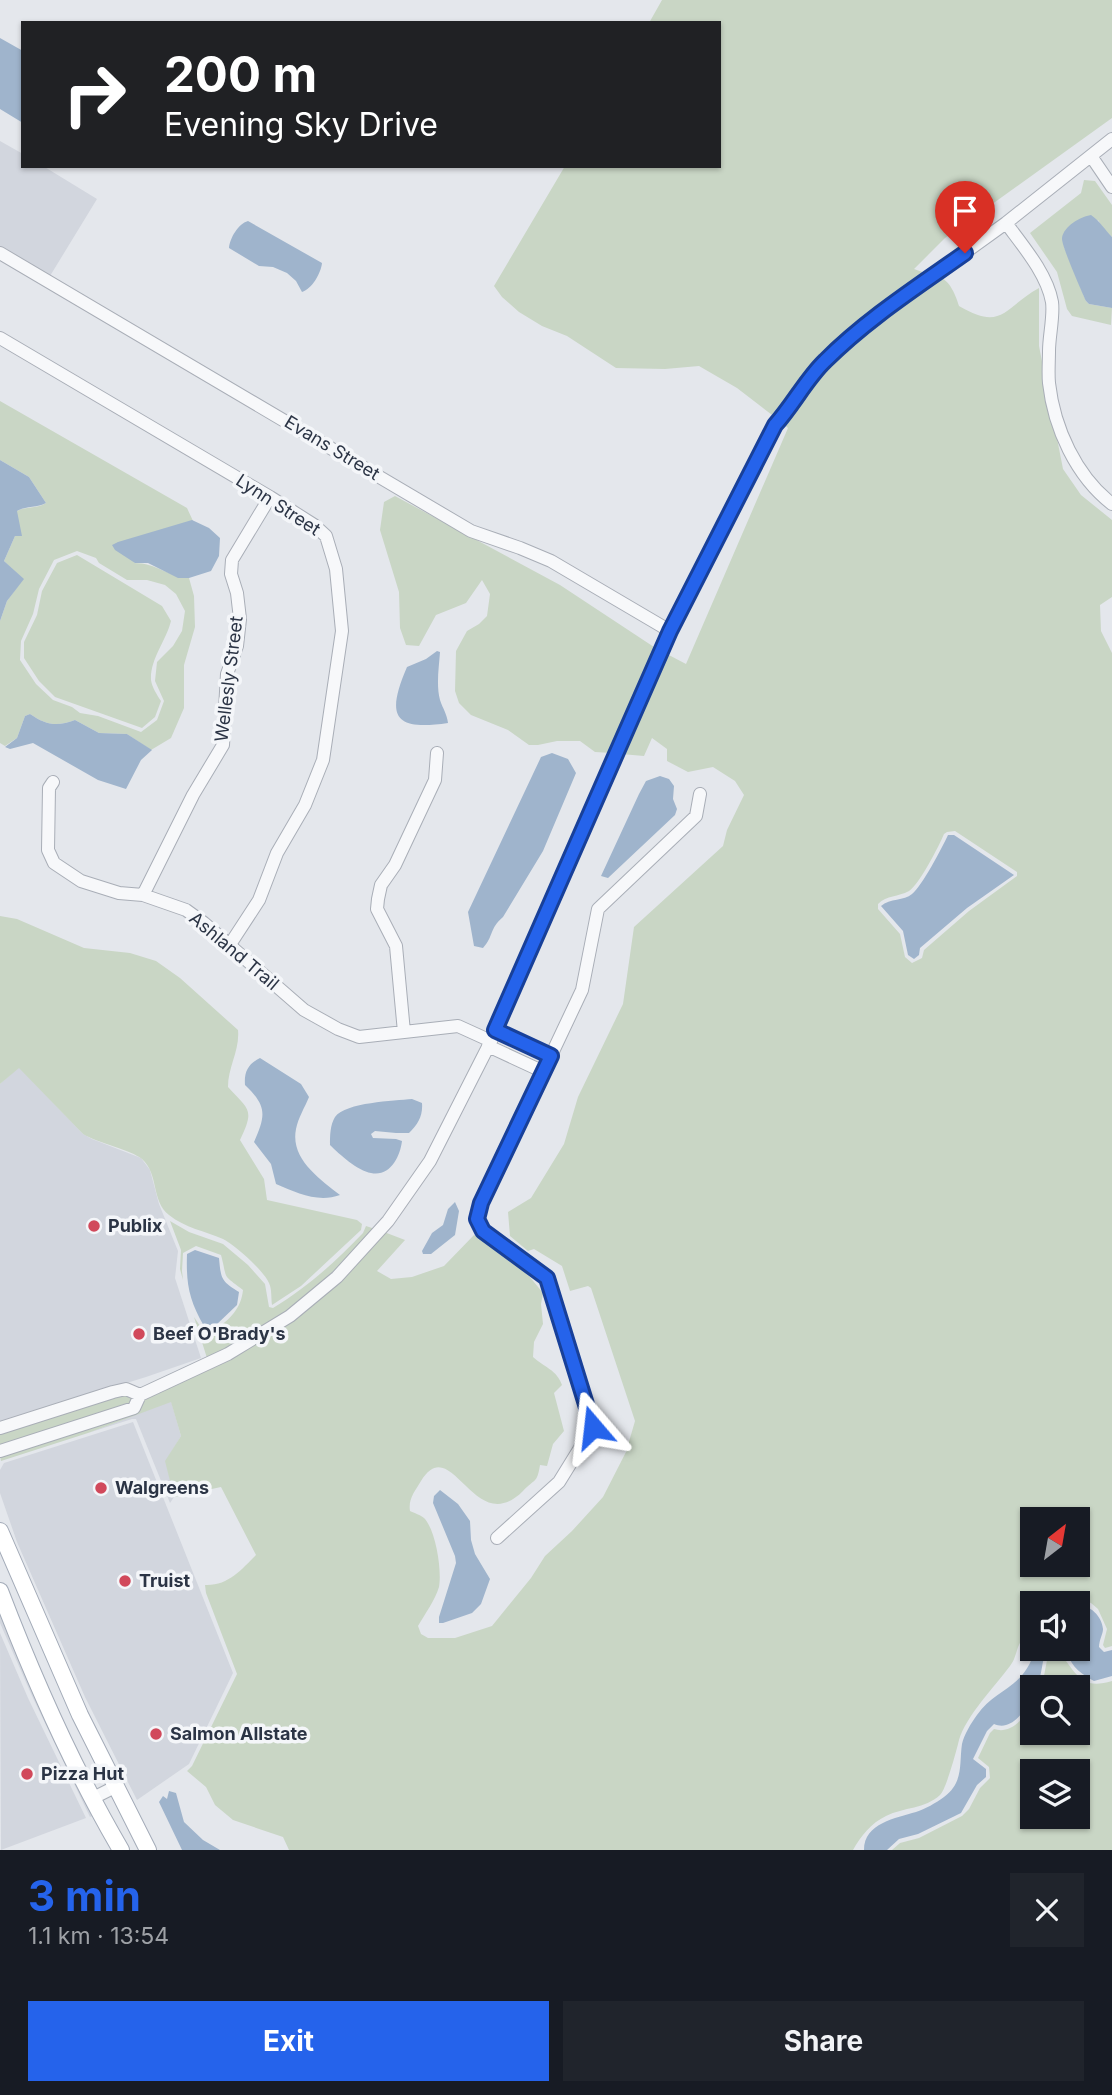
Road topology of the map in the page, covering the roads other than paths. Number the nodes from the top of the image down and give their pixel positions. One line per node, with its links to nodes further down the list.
1 (1112, 139): 2 (street)
2 (1090, 156): 3 (street); 4 (street)
3 (1112, 187)
4 (1006, 223): 8 (street); 9 (street)
5 (0, 253): 9 (street, Evans Street)
6 (0, 338): 7 (street, Lynn Street)
7 (270, 497): 13 (street, Wellesly Street); 14 (street, Lynn Street)
8 (1112, 504)
9 (670, 631): 16 (street)
10 (437, 753): 15 (street)
11 (53, 782): 13 (street, Ashland Trail)
12 (700, 794): 17 (street)
13 (143, 895): 14 (street, Ashland Trail)
14 (229, 946): 15 (street, Ashland Trail)
15 (404, 1032): 16 (street, Ashland Trail)
16 (491, 1039): 17 (street); 18 (street); 19 (street)
17 (551, 1056): 18 (street)
18 (544, 1072): 23 (street)
19 (140, 1395): 20 (street); 21 (street)
20 (0, 1428)
21 (0, 1451)
22 (0, 1531): 25 (main road)
23 (497, 1538)
24 (0, 1591): 26 (main road)
25 (115, 1787): 26 (street); 28 (main road)
26 (93, 1798): 27 (main road)
27 (121, 1850)
28 (148, 1850)

